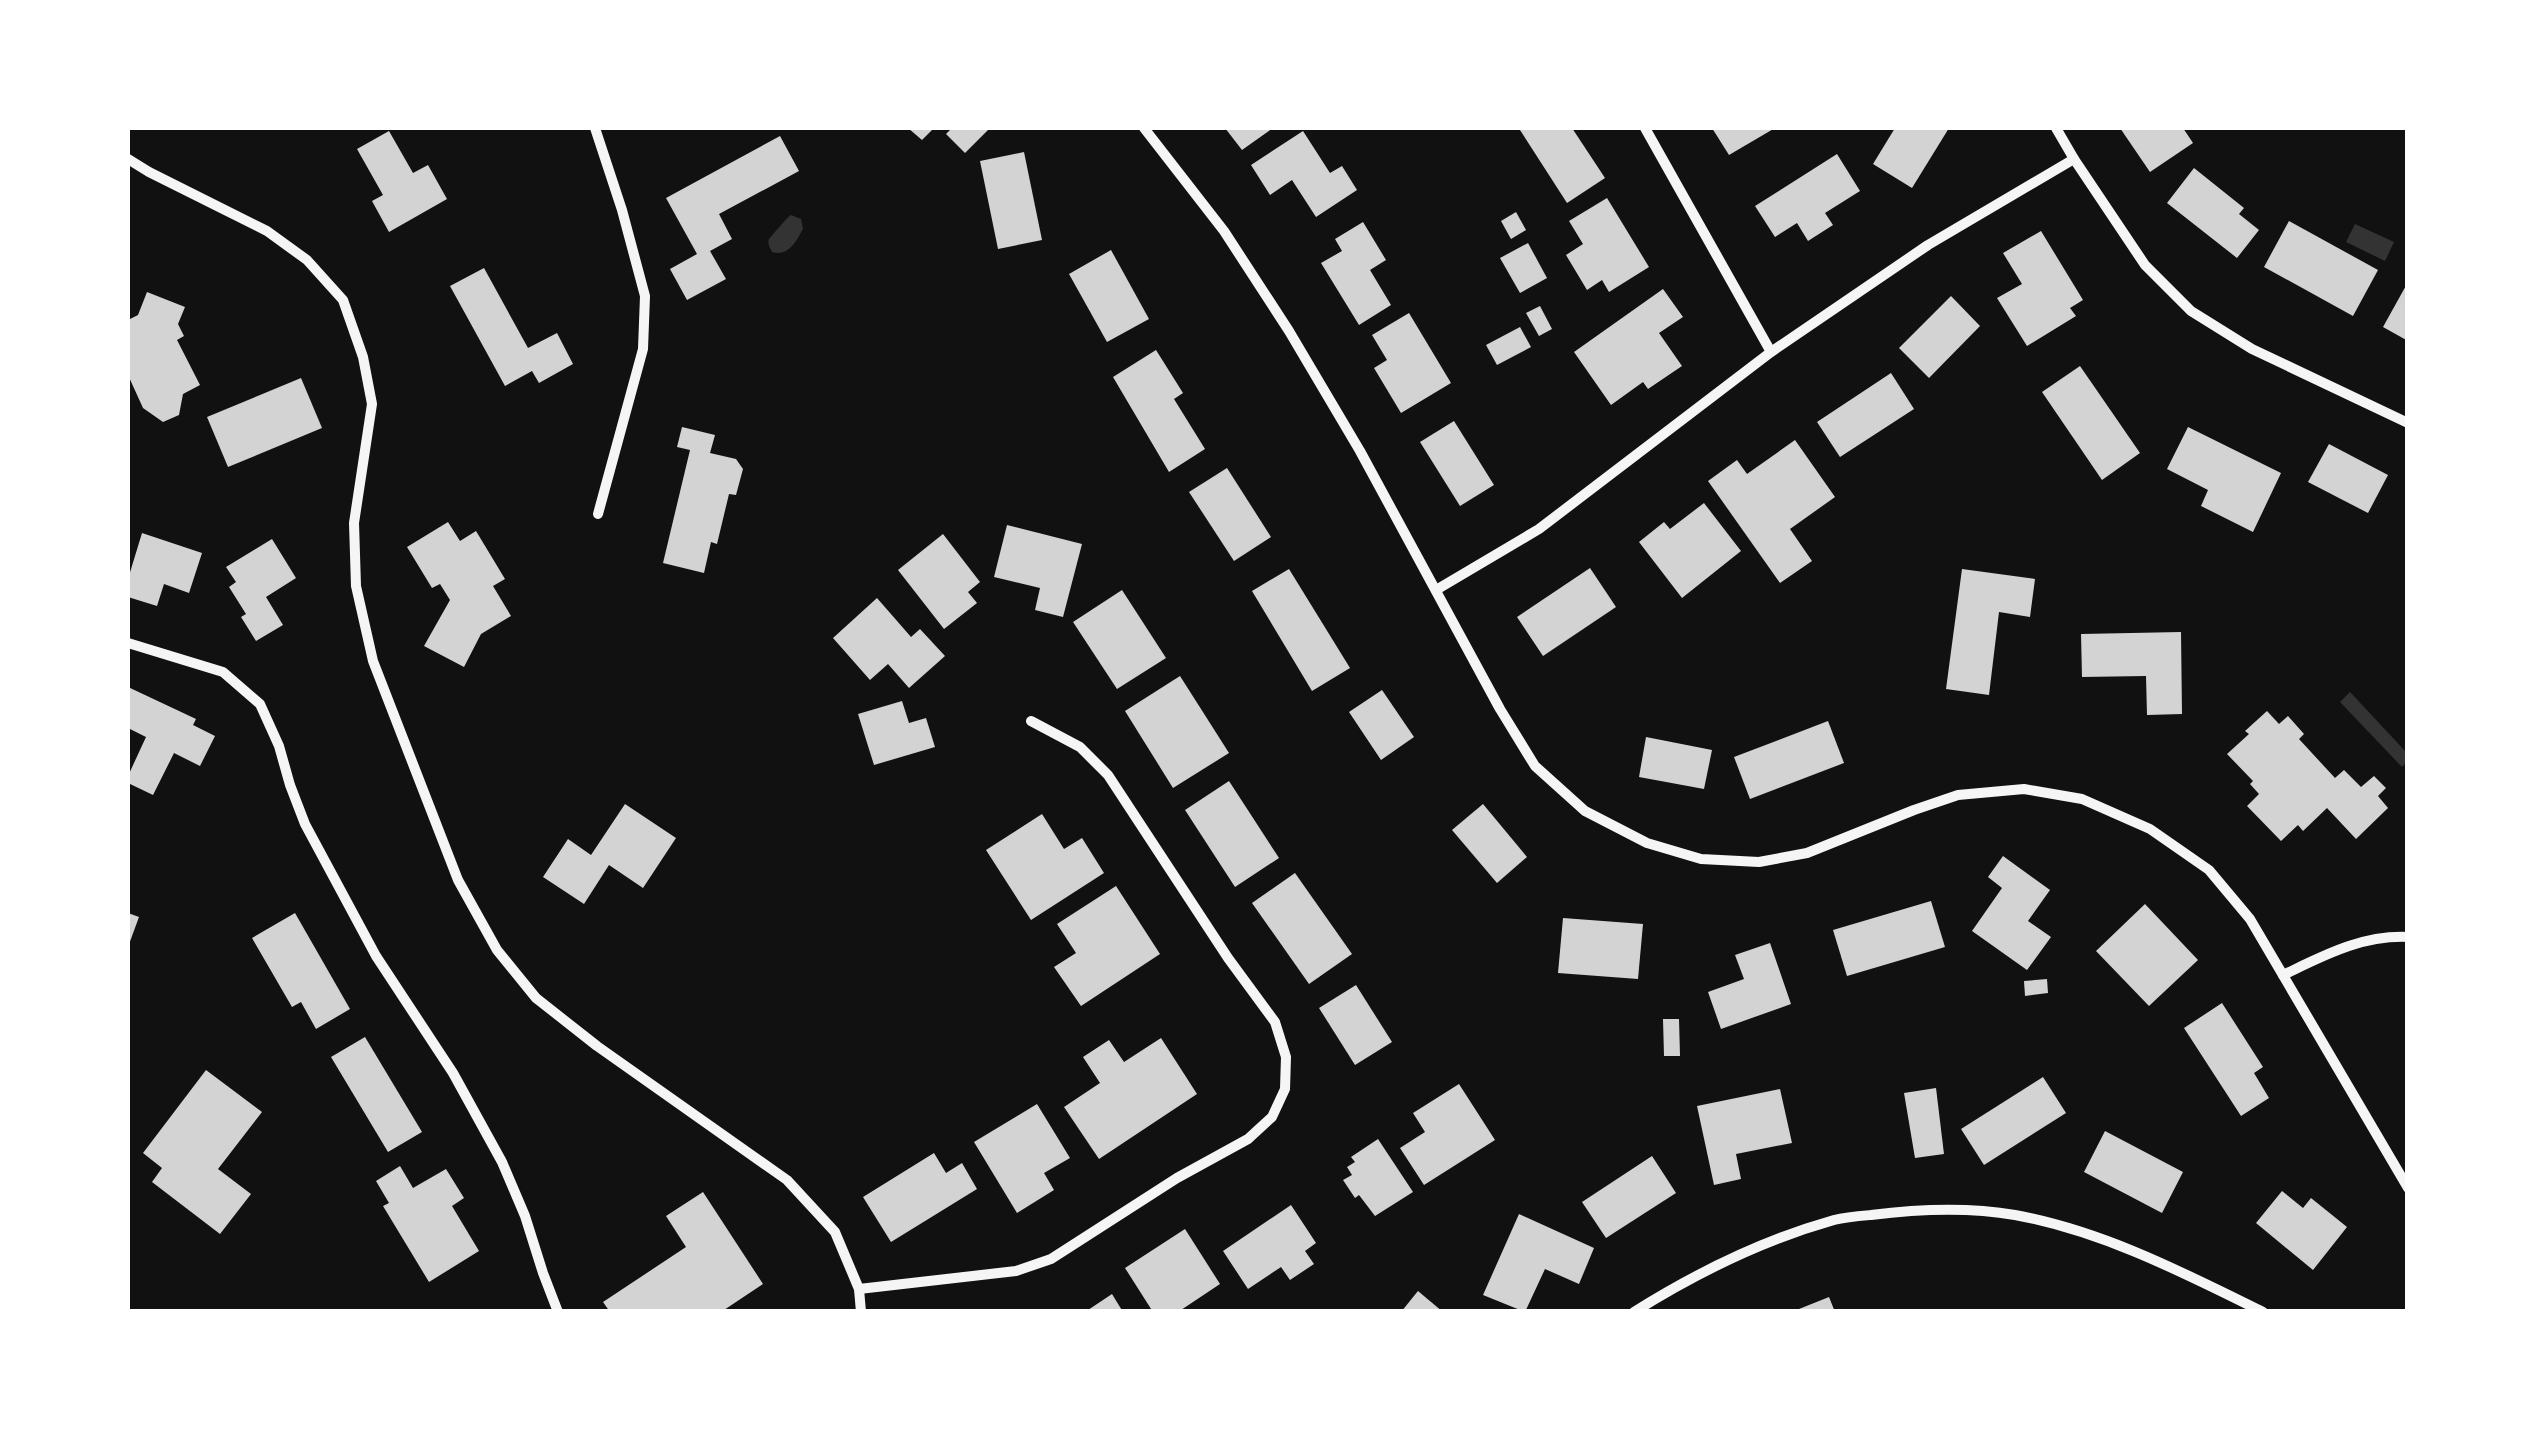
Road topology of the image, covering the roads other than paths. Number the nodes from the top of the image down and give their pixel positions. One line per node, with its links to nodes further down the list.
1 (595, 128): 9 (street)
2 (1144, 128): 10 (street)
3 (1645, 128): 7 (street)
4 (2056, 128): 6 (street)
5 (128, 159): 16 (street)
6 (2074, 160): 7 (street); 8 (street)
7 (1771, 352): 10 (street)
8 (2408, 423)
9 (598, 514)
10 (1436, 590): 14 (street)
11 (128, 644): 17 (street)
12 (1030, 721): 16 (street)
13 (2408, 937): 14 (street)
14 (2282, 976): 15 (street)
15 (2408, 1188)
16 (859, 1289): 18 (street)
17 (558, 1312)
18 (862, 1312)
19 (1634, 1312): 20 (street)
20 (2263, 1312)

